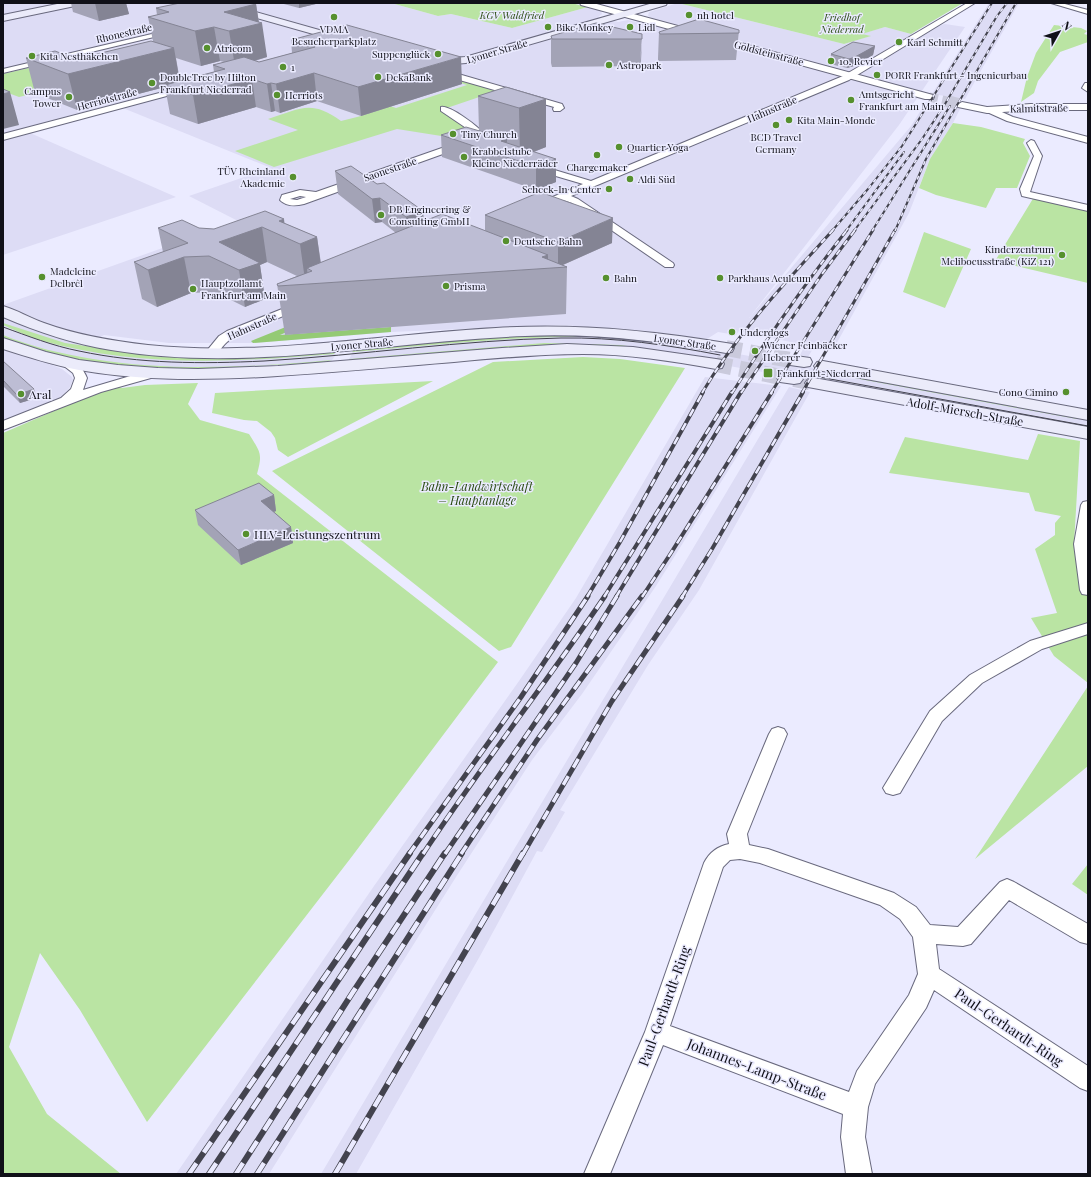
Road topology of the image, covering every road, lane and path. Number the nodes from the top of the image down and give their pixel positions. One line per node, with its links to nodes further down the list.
1 (75, 3): 14 (main road)
2 (214, 3): 11 (main road)
3 (584, 3): 8 (street, Goldsteinstraße)
4 (663, 3): 9 (main road, Lyoner Straße)
5 (972, 3): 23 (street, Hahnstraße)
6 (1054, 3): 7 (street)
7 (1074, 6): 10 (street)
8 (604, 8): 9 (street); 12 (street, Goldsteinstraße); 16 (street)
9 (645, 8): 12 (main road, Lyoner Straße); 15 (street)
10 (1088, 12)
11 (250, 13): 13 (street); 18 (main road)
12 (625, 14): 15 (street, Goldsteinstraße); 16 (main road, Lyoner Straße)
13 (232, 17)
14 (3, 18)
15 (645, 19): 16 (street); 23 (street, Goldsteinstraße)
16 (604, 20): 21 (main road, Lyoner Straße)
17 (184, 29): 22 (street, Rhonestraße)
18 (357, 44): 19 (street)
19 (338, 48)
20 (422, 61): 21 (main road, Lyoner Straße)
21 (444, 63): 28 (street)
22 (3, 71)
23 (850, 75): 27 (street, Goldsteinstraße); 43 (street, Hahnstraße)
24 (1088, 85): 26 (street)
25 (192, 87): 37 (street, Herriotstraße)
26 (1088, 90)
27 (929, 97)
28 (532, 98): 29 (street); 33 (street)
29 (518, 103)
30 (962, 105): 34 (street)
31 (1088, 107): 34 (street, Kalmitstraße)
32 (444, 109): 36 (street, Saonestraße)
33 (557, 109)
34 (990, 110): 38 (street)
35 (475, 118): 36 (street)
36 (460, 120): 40 (street, Saonestraße)
37 (3, 137)
38 (1088, 140)
39 (1031, 143): 46 (street)
40 (463, 144): 41 (street); 44 (street, Saonestraße)
41 (477, 148)
42 (525, 163): 43 (street)
43 (591, 184): 45 (street, Hahnstraße)
44 (317, 195)
45 (563, 196): 47 (street, Hahnstraße); 48 (street)
46 (1088, 208)
47 (524, 212)
48 (669, 266)
49 (310, 301): 56 (street, Hahnstraße)
50 (3, 311): 52 (main road, Lyoner Straße)
51 (3, 320): 52 (main road)
52 (27, 322): 56 (main road, Lyoner Straße)
53 (3, 343): 57 (main road, Lyoner Straße)
54 (333, 346): 55 (main road, Lyoner Straße); 56 (main road, Lyoner Straße); 60 (main road)
55 (726, 348)
56 (211, 353)
57 (65, 362): 61 (main road, Lyoner Straße); 63 (street)
58 (716, 364): 60 (main road, Lyoner Straße)
59 (824, 366): 64 (main road, Adolf-Miersch-Straße)
60 (318, 368): 61 (main road, Lyoner Straße)
61 (154, 373): 63 (street)
62 (814, 383): 66 (main road, Adolf-Miersch-Straße)
63 (60, 403): 65 (street)
64 (1088, 415)
65 (3, 426)
66 (1088, 433)
67 (1088, 505): 68 (street)
68 (1088, 590)
69 (1088, 628): 71 (street)
70 (778, 734): 72 (street)
71 (893, 788)
72 (740, 851): 73 (street, Paul-Gerhardt-Ring); 76 (street, Paul-Gerhardt-Ring)
73 (924, 934): 74 (street); 75 (street)
74 (1088, 935)
75 (929, 974): 77 (street, Paul-Gerhardt-Ring); 78 (street)
76 (657, 1032): 78 (street, Johannes-Lamp-Straße); 79 (street, Paul-Gerhardt-Ring)
77 (1088, 1080)
78 (856, 1107): 80 (street)
79 (597, 1174)
80 (858, 1174)

